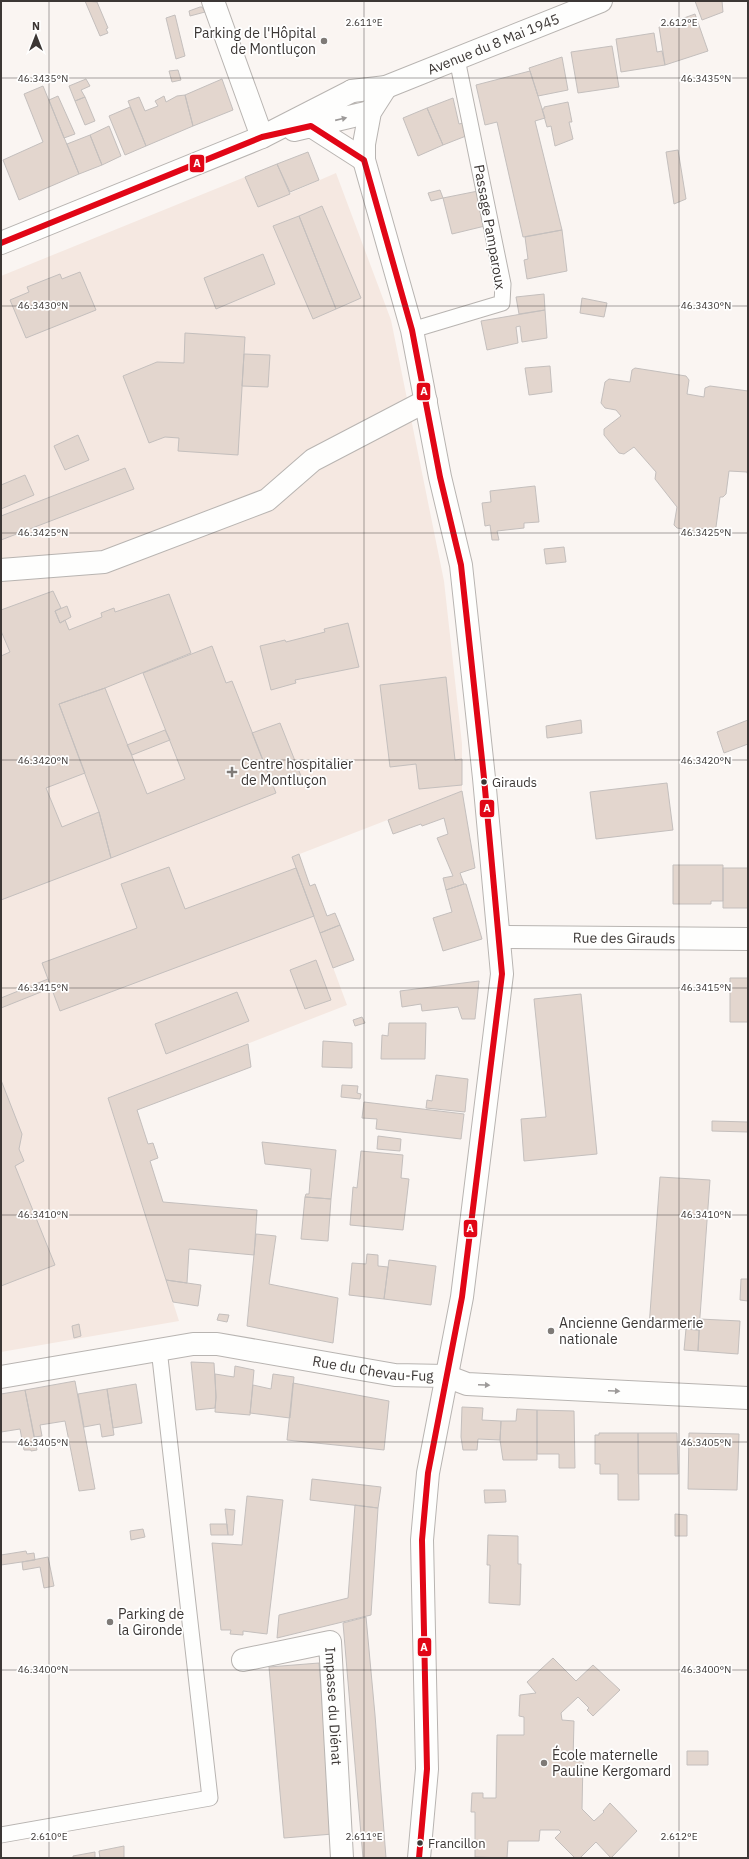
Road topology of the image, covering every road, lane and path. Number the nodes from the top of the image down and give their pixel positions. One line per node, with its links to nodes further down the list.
1 (213, 1): 7 (main road)
2 (601, 1): 3 (main road, Avenue du 8 Mai 1945)
3 (457, 59): 4 (main road, Avenue du 8 Mai 1945); 10 (lane, Passage Pamparoux)
4 (386, 87): 5 (main road); 7 (main road, Avenue du 8 Mai 1945)
5 (370, 112): 6 (main road, one-way to 5); 8 (main road)
6 (311, 126): 7 (main road); 8 (main road)
7 (262, 137): 9 (main road)
8 (364, 160): 10 (main road)
9 (1, 243)
10 (412, 330): 11 (main road)
11 (426, 401): 12 (main road); 13 (main road)
12 (1, 570)
13 (500, 937): 14 (main road, Rue des Girauds); 16 (main road)
14 (748, 939)
15 (160, 1350): 16 (main road, Rue du Chevau-Fug); 17 (main road, Rue du Chevau-Fug); 20 (lane)
16 (446, 1376): 18 (main road, Rue du Chevau-Fug, one-way to 18); 22 (main road)
17 (1, 1377)
18 (748, 1398)
19 (243, 1660): 21 (main road, Impasse du Diénat)
20 (1, 1835)
21 (342, 1858)
22 (419, 1858)

